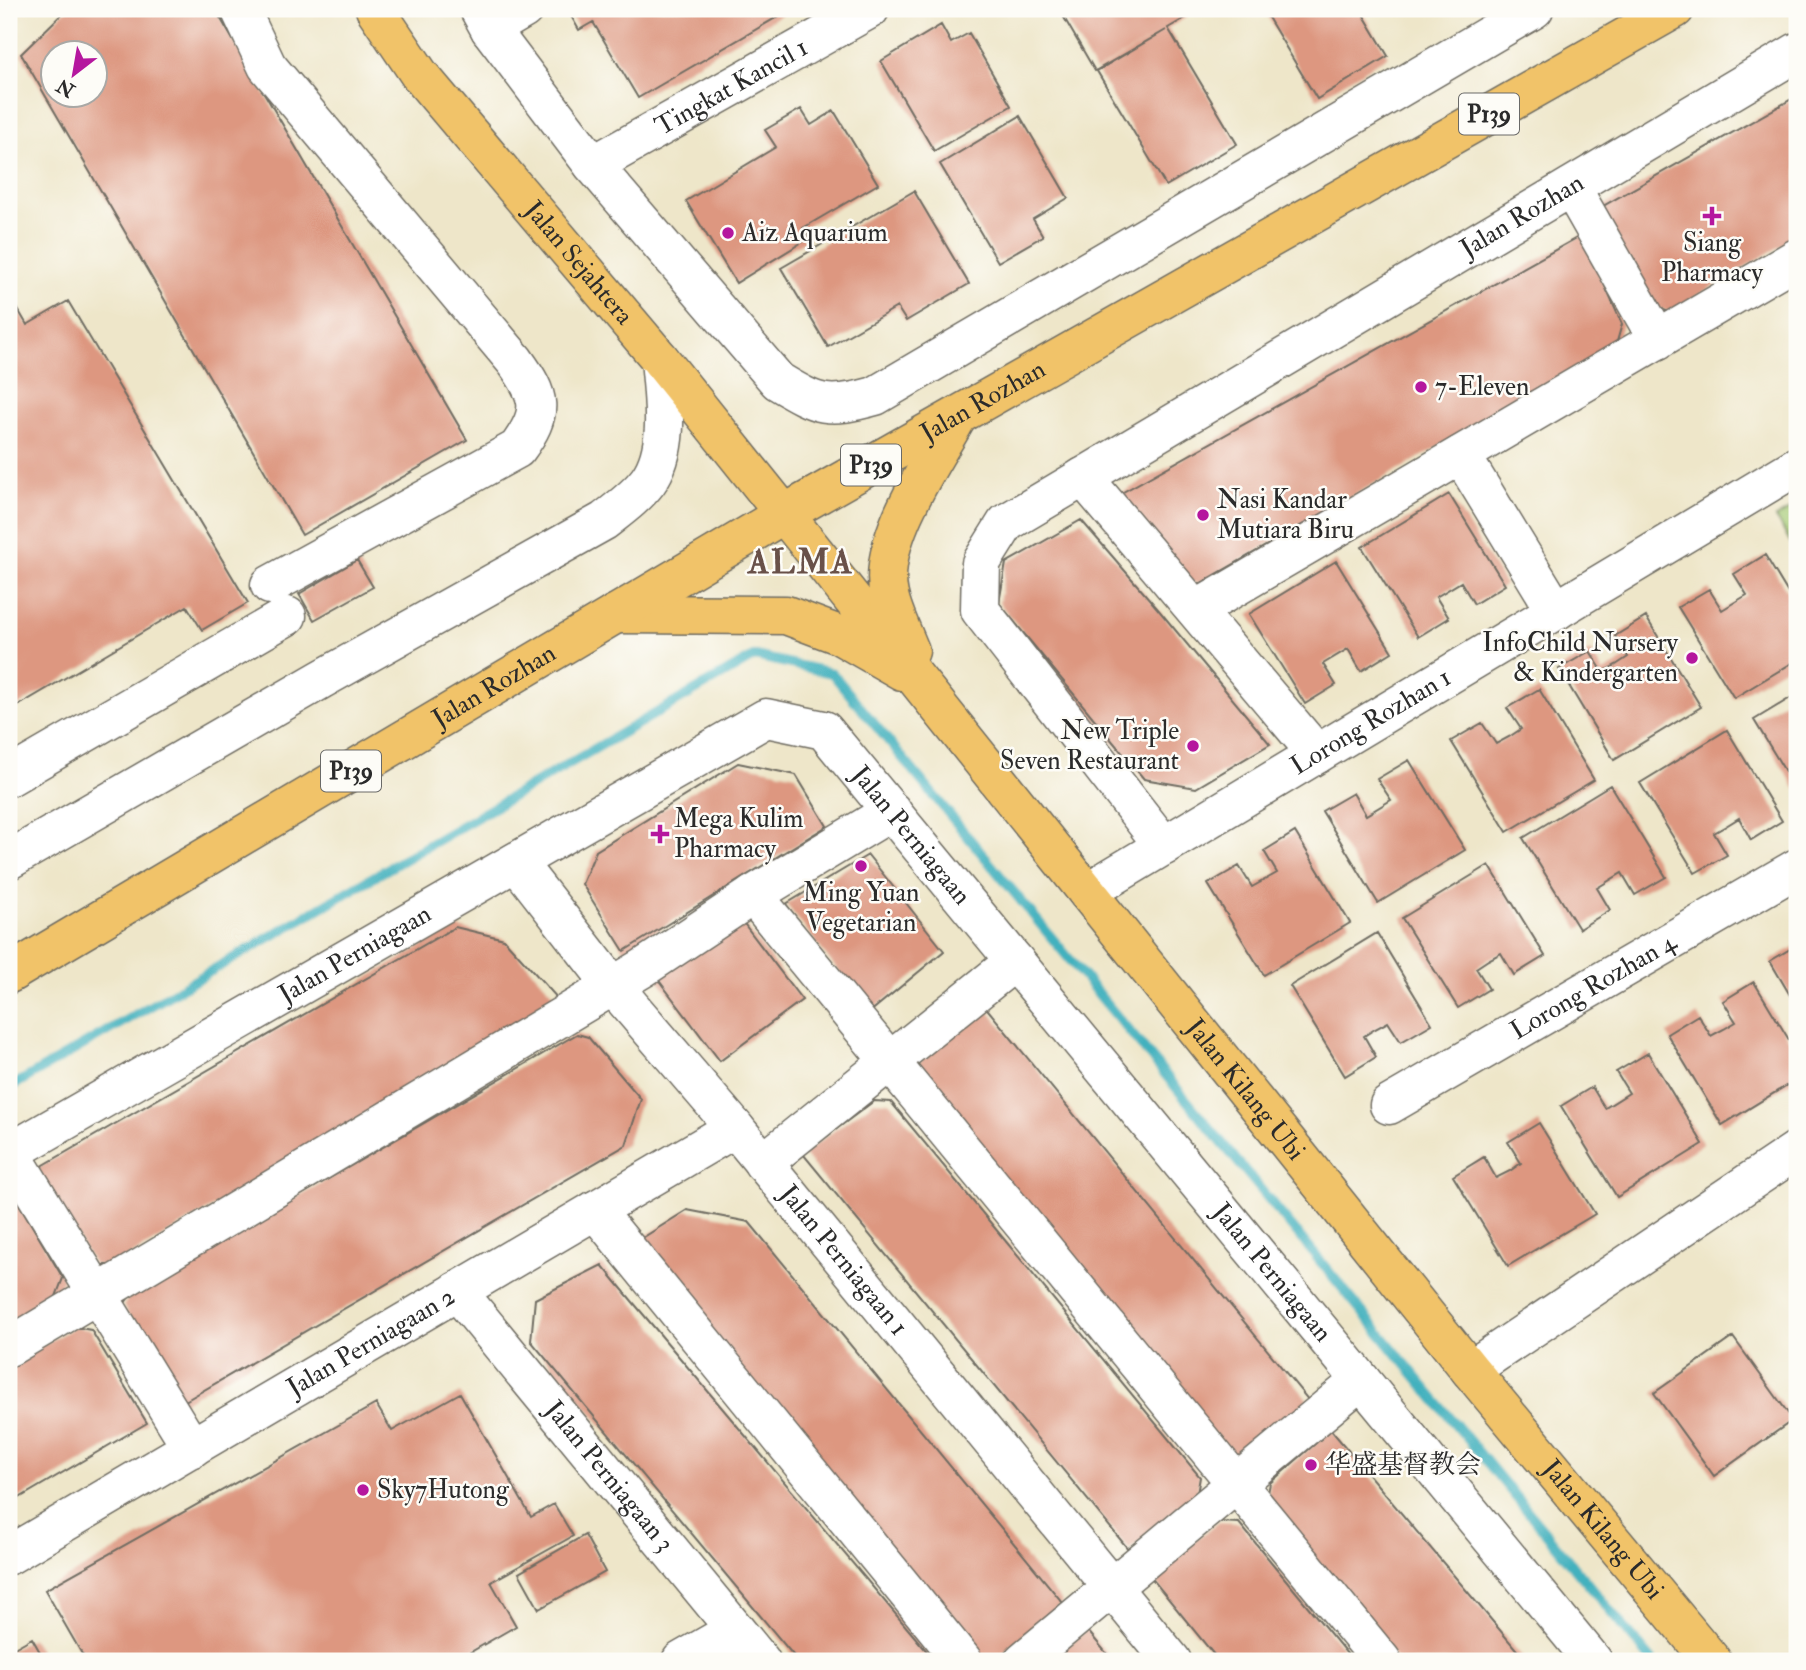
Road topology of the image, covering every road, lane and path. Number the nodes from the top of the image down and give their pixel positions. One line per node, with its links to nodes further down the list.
1 (240, 9): 24 (street)
2 (375, 9): 13 (main road, Jalan Sejahtera)
3 (524, 9): 7 (street)
4 (870, 9): 9 (street, Tingkat Kancil 1)
5 (1534, 9): 9 (street)
6 (1675, 9): 14 (main road, Jalan Rozhan / P139)
7 (484, 19): 9 (street)
8 (1797, 52): 10 (street, Jalan Rozhan)
9 (593, 165)
10 (1571, 187): 12 (street); 17 (street, Jalan Rozhan)
11 (1797, 258): 12 (street)
12 (1658, 340): 15 (street)
13 (660, 359): 18 (main road, Jalan Sejahtera); 27 (street)
14 (958, 416): 18 (main road, Jalan Rozhan / P139); 22 (main road)
15 (1461, 455): 19 (street); 20 (street)
16 (1797, 466): 20 (street, Lorong Rozhan 1)
17 (1083, 477): 19 (street); 26 (street, Jalan Rozhan)
18 (784, 514): 21 (main road, Jalan Rozhan / P139); 22 (main road, Jalan Kilang Ubi)
19 (1196, 610): 23 (street)
20 (1556, 611): 23 (street, Lorong Rozhan 1)
21 (615, 614): 22 (main road); 33 (main road, Jalan Rozhan / P139)
22 (922, 683): 30 (main road, Jalan Kilang Ubi)
23 (1317, 754): 26 (street, Lorong Rozhan 1)
24 (9, 777)
25 (892, 811): 28 (street, Jalan Perniagaan); 31 (street); 32 (street, Jalan Perniagaan)
26 (1164, 846): 30 (street, Lorong Rozhan 1)
27 (9, 860)
28 (516, 862): 34 (street, Jalan Perniagaan 1); 39 (street, Jalan Perniagaan)
29 (1797, 868): 36 (street, Lorong Rozhan 4)
30 (1087, 892): 45 (main road, Jalan Kilang Ubi)
31 (753, 895): 34 (street); 35 (street)
32 (1015, 961): 35 (street); 46 (street, Jalan Perniagaan)
33 (9, 974)
34 (613, 986): 37 (street, Jalan Perniagaan 1); 43 (street)
35 (891, 1063): 40 (street); 48 (street)
36 (1389, 1105)
37 (734, 1128): 40 (street, Jalan Perniagaan 1); 41 (street, Jalan Perniagaan 2)
38 (1797, 1150): 45 (street)
39 (9, 1152): 43 (street)
40 (763, 1163): 50 (street, Jalan Perniagaan 1)
41 (594, 1210): 42 (street, Jalan Perniagaan 2); 54 (street)
42 (457, 1291): 47 (street, Jalan Perniagaan 2); 51 (street, Jalan Perniagaan 3)
43 (97, 1294): 44 (street); 47 (street)
44 (9, 1346)
45 (1470, 1370): 59 (main road, Jalan Kilang Ubi)
46 (1361, 1380): 48 (street); 58 (street, Jalan Perniagaan)
47 (192, 1448): 49 (street, Jalan Perniagaan 2)
48 (1236, 1484): 50 (street); 57 (street)
49 (9, 1555)
50 (1113, 1587): 55 (street); 56 (street, Jalan Perniagaan 1)
51 (735, 1630): 52 (street); 53 (street, Jalan Perniagaan 3)
52 (681, 1661)
53 (761, 1661)
54 (963, 1661)
55 (1023, 1661)
56 (1172, 1661)
57 (1382, 1661)
58 (1593, 1661)
59 (1712, 1661)

